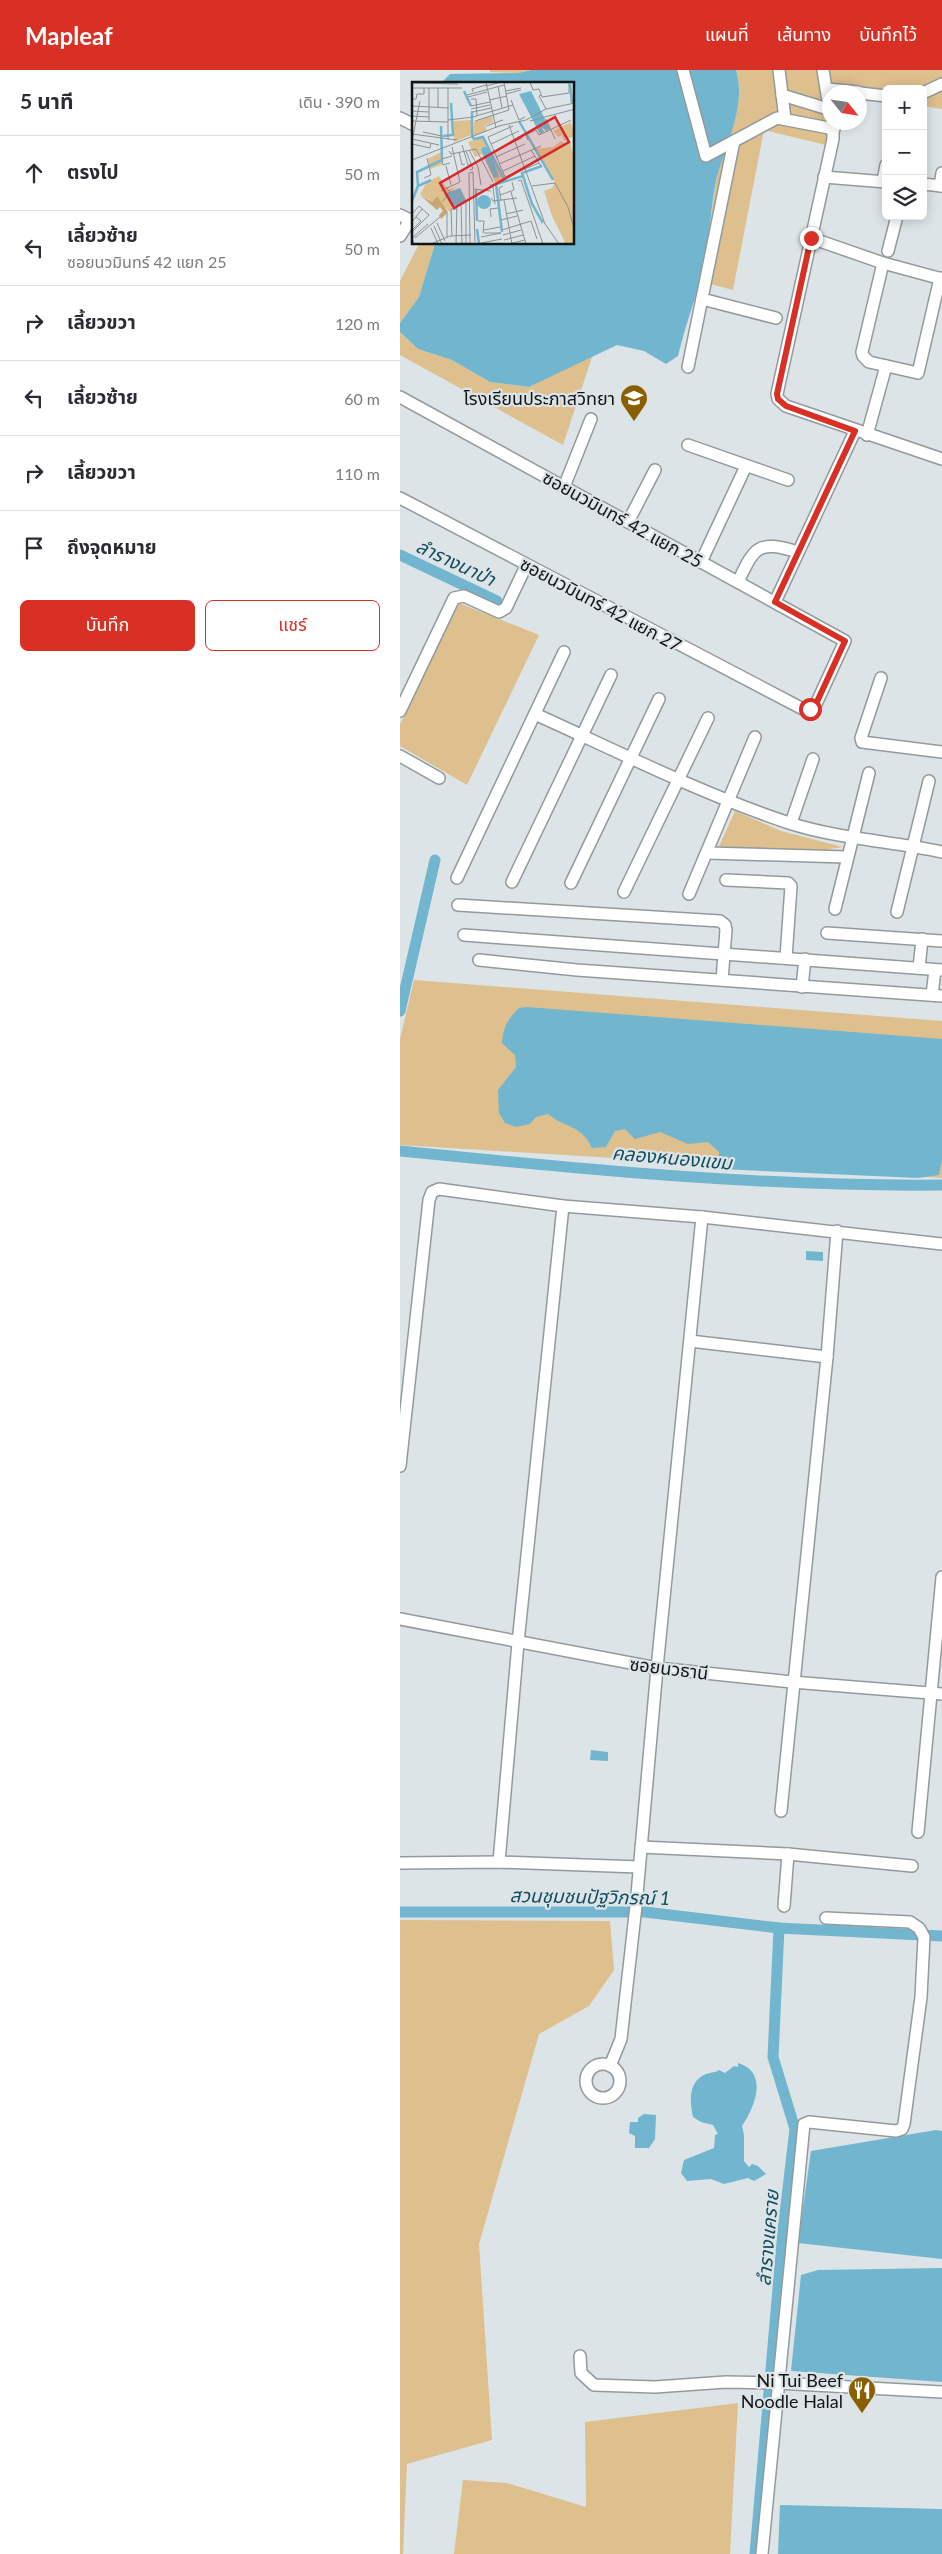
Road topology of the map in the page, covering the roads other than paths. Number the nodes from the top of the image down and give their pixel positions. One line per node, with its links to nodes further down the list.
1 (683, 70): 16 (street)
2 (779, 70): 8 (street)
3 (823, 70): 5 (street)
4 (942, 84): 6 (street)
5 (826, 85)
6 (927, 90)
7 (867, 94): 9 (street)
8 (782, 95): 10 (street); 12 (street)
9 (882, 96)
10 (822, 109)
11 (400, 118): 13 (street)
12 (785, 119): 14 (street); 16 (street)
13 (412, 124)
14 (822, 124)
15 (833, 130): 18 (street)
16 (734, 141): 28 (street)
17 (942, 173): 21 (street)
18 (824, 177): 19 (street); 25 (street)
19 (882, 181)
20 (927, 184): 21 (street)
21 (941, 186)
22 (408, 219): 24 (street)
23 (896, 220): 26 (street)
24 (400, 236)
25 (811, 238): 26 (street); 34 (street)
26 (885, 257): 27 (street); 30 (street)
27 (941, 278): 30 (street)
28 (702, 299): 29 (street); 31 (street)
29 (776, 318)
30 (886, 366): 35 (street)
31 (688, 367)
32 (400, 397): 41 (street, ซอยนวมินทร์ 42 แยก 25)
33 (591, 419): 41 (street)
34 (855, 431): 35 (street); 44 (street)
35 (867, 435): 37 (street)
36 (688, 445): 38 (street)
37 (942, 458)
38 (746, 466): 40 (street); 45 (street)
39 (655, 470): 43 (street)
40 (788, 480)
41 (564, 486): 43 (street, ซอยนวมินทร์ 42 แยก 25)
42 (400, 498): 46 (street, ซอยนวมินทร์ 42 แยก 27)
43 (628, 522): 45 (street, ซอยนวมินทร์ 42 แยก 25)
44 (798, 552): 47 (street); 48 (street)
45 (701, 562): 47 (street, ซอยนวมินทร์ 42 แยก 25)
46 (526, 566): 49 (street, ซอยนวมินทร์ 42 แยก 27); 54 (street)
47 (738, 582): 48 (street, ซอยนวมินทร์ 42 แยก 25)
48 (775, 602): 49 (street, ซอยนวมินทร์ 42 แยก 25)
49 (845, 641)
50 (564, 652): 55 (street)
51 (612, 675): 57 (street)
52 (881, 678): 59 (street)
53 (659, 699): 61 (street)
54 (400, 711)
55 (534, 714): 57 (street); 74 (street)
56 (708, 718): 65 (street)
57 (582, 736): 61 (street); 76 (street)
58 (755, 737): 67 (street)
59 (942, 752)
60 (400, 756): 64 (street)
61 (630, 757): 65 (street); 77 (street)
62 (814, 759): 68 (street)
63 (869, 773): 69 (street)
64 (439, 778)
65 (678, 779): 67 (street); 78 (street)
66 (929, 781): 70 (street)
67 (730, 800): 68 (street); 72 (street)
68 (791, 823): 69 (street)
69 (852, 838): 70 (street); 73 (street)
70 (913, 846): 71 (street); 82 (street)
71 (942, 852)
72 (708, 853): 73 (street); 79 (street)
73 (846, 856): 81 (street)
74 (457, 878)
75 (726, 880): 88 (street)
76 (512, 882)
77 (571, 882)
78 (624, 892)
79 (690, 894)
80 (458, 905): 87 (street)
81 (835, 909)
82 (897, 912)
83 (827, 933): 85 (street)
84 (464, 935): 87 (street)
85 (922, 939): 86 (street); 91 (street)
86 (942, 941)
87 (725, 953): 88 (street); 93 (street)
88 (786, 958): 89 (street)
89 (805, 959): 91 (street); 94 (street)
90 (480, 960): 93 (street)
91 (919, 968): 92 (street)
92 (938, 970): 95 (street)
93 (722, 980): 94 (street)
94 (802, 987): 95 (street)
95 (937, 995)
96 (563, 1206): 97 (street); 102 (street); 105 (street)
97 (702, 1218): 98 (street); 100 (street)
98 (836, 1231): 99 (street); 101 (street)
99 (942, 1244)
100 (690, 1341): 101 (street); 106 (street)
101 (827, 1357): 107 (street)
102 (400, 1466)
103 (942, 1577): 108 (street)
104 (400, 1619): 105 (street, ซอยนวธานี)
105 (518, 1643): 106 (street, ซอยนวธานี); 113 (street)
106 (657, 1668): 107 (street, ซอยนวธานี); 111 (street)
107 (792, 1682): 108 (street, ซอยนวธานี); 109 (street)
108 (937, 1693): 110 (street)
109 (781, 1811)
110 (918, 1832)
111 (641, 1847): 112 (street); 116 (street)
112 (788, 1854): 115 (street); 117 (street)
113 (500, 1862): 114 (street); 116 (street)
114 (400, 1863)
115 (912, 1866)
116 (639, 1867): 119 (street)
117 (784, 1906)
118 (826, 1918): 121 (street)
119 (610, 2066)
120 (580, 2356): 121 (street)
121 (771, 2383): 122 (street); 123 (street)
122 (942, 2392)
123 (762, 2554)

